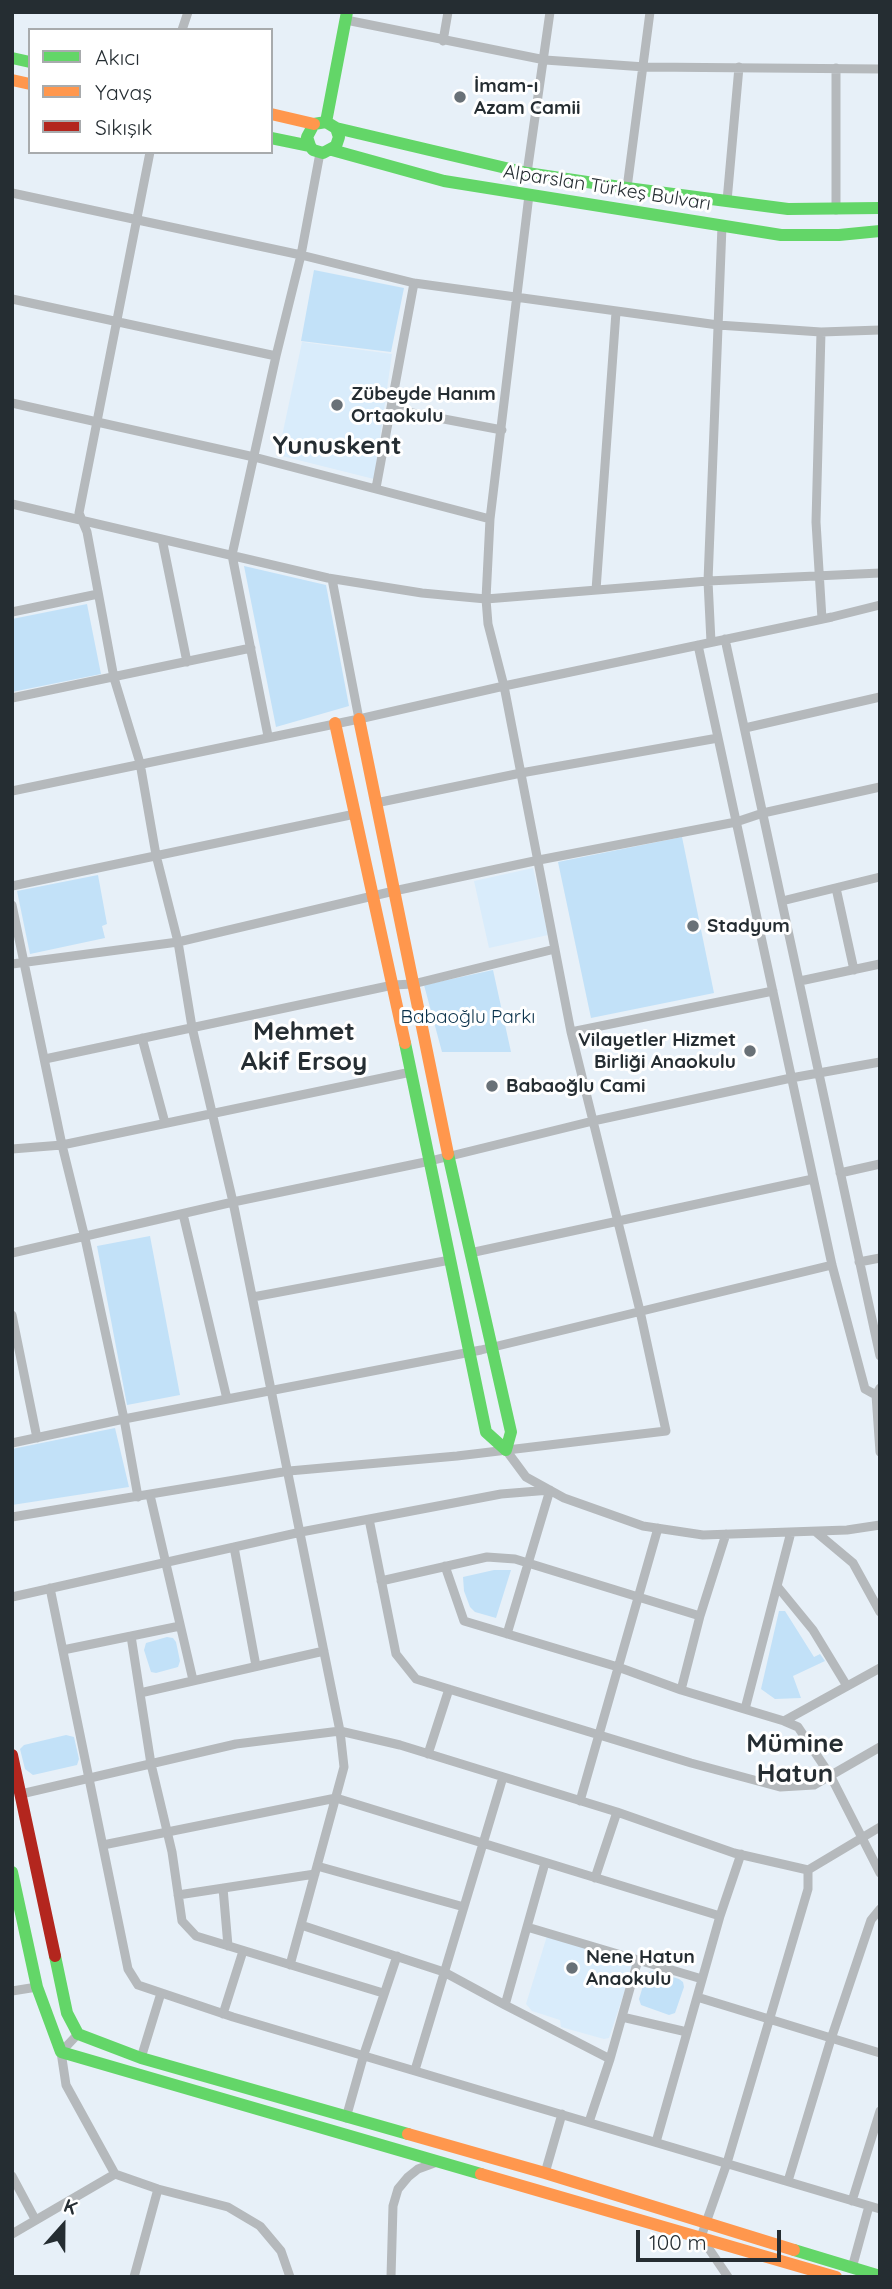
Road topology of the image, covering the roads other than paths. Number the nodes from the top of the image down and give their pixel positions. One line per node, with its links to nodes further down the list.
1 (447, 12): 5 (street)
2 (550, 12): 6 (street)
3 (650, 12): 7 (street)
4 (346, 16): 5 (street); 12 (street)
5 (443, 40): 6 (street)
6 (545, 60): 7 (street); 16 (street)
7 (645, 67): 8 (street); 17 (street)
8 (738, 67): 9 (street); 20 (street)
9 (836, 68): 10 (street); 22 (street)
10 (880, 69)
11 (273, 114): 12 (street, Alparslan Türkeş Bulvarı)
12 (325, 125): 14 (street); 14 (street); 16 (street, Alparslan Türkeş Bulvarı)
13 (273, 138): 14 (street, Alparslan Türkeş Bulvarı)
14 (321, 150): 19 (street, Alparslan Türkeş Bulvarı); 26 (street)
15 (150, 154): 23 (street)
16 (527, 173): 17 (street, Alparslan Türkeş Bulvarı)
17 (627, 188): 20 (street, Alparslan Türkeş Bulvarı)
18 (12, 193): 23 (street)
19 (529, 195): 24 (street, Alparslan Türkeş Bulvarı); 29 (street)
20 (727, 201): 22 (street, Alparslan Türkeş Bulvarı)
21 (880, 208): 22 (street, Alparslan Türkeş Bulvarı)
22 (836, 210)
23 (137, 218): 26 (street); 31 (street)
24 (722, 226): 25 (street, Alparslan Türkeş Bulvarı); 32 (street)
25 (880, 231)
26 (301, 255): 27 (street); 35 (street)
27 (414, 282): 29 (street); 37 (street)
28 (12, 299): 31 (street)
29 (518, 299): 30 (street); 39 (street)
30 (616, 312): 32 (street); 51 (street)
31 (115, 322): 35 (street); 38 (street)
32 (718, 325): 34 (street); 50 (street)
33 (880, 330): 34 (street)
34 (821, 332): 48 (street)
35 (276, 356): 40 (street)
36 (12, 403): 38 (street)
37 (391, 409): 39 (street); 41 (street)
38 (96, 421): 40 (street); 44 (street)
39 (502, 430): 43 (street)
40 (254, 457): 41 (street); 46 (street)
41 (376, 488): 43 (street)
42 (12, 505): 44 (street)
43 (490, 519): 53 (street)
44 (83, 521): 45 (street); 52 (street)
45 (162, 539): 46 (street); 61 (street)
46 (232, 555): 49 (street); 60 (street)
47 (880, 573): 48 (street)
48 (818, 576): 50 (street); 56 (street)
49 (332, 579): 53 (street); 66 (street)
50 (708, 581): 51 (street); 58 (street)
51 (596, 590): 53 (street)
52 (98, 594): 55 (street); 62 (street)
53 (486, 599): 63 (street)
54 (880, 605): 56 (street)
55 (12, 612)
56 (822, 619): 57 (street)
57 (725, 639): 58 (street); 68 (street)
58 (711, 642): 59 (street)
59 (698, 645): 63 (street); 70 (street)
60 (251, 648): 61 (street); 69 (street)
61 (187, 662): 62 (street)
62 (114, 678): 65 (street); 71 (street)
63 (504, 685): 66 (street); 72 (street)
64 (880, 697): 68 (street)
65 (12, 698)
66 (359, 719): 67 (street); 75 (street)
67 (335, 723): 69 (street); 77 (street)
68 (744, 728): 76 (street)
69 (268, 736): 71 (street)
70 (718, 738): 72 (street); 78 (street)
71 (140, 763): 74 (street); 79 (street)
72 (522, 773): 75 (street); 80 (street)
73 (880, 787): 76 (street)
74 (12, 791)
75 (376, 803): 84 (street)
76 (763, 813): 78 (street); 86 (street)
77 (355, 814): 79 (street); 85 (street)
78 (736, 822): 80 (street); 97 (street)
79 (156, 855): 82 (street); 88 (street)
80 (538, 860): 84 (street); 89 (street)
81 (880, 877): 83 (street)
82 (12, 886)
83 (836, 888): 86 (street); 93 (street)
84 (394, 891): 85 (street); 95 (street)
85 (373, 896): 88 (street); 96 (street)
86 (782, 901): 94 (street)
87 (12, 905): 90 (street)
88 (178, 942): 90 (street); 98 (street)
89 (555, 949): 95 (street); 99 (street)
90 (25, 962): 91 (street); 101 (street)
91 (12, 964)
92 (880, 964): 93 (street)
93 (854, 970): 94 (street)
94 (800, 981): 104 (street)
95 (413, 984): 96 (street); 111 (street)
96 (393, 985): 98 (street); 103 (street)
97 (773, 991): 99 (street); 105 (street)
98 (192, 1027): 100 (street); 106 (street)
99 (571, 1032): 107 (street)
100 (142, 1038): 101 (street); 108 (street)
101 (45, 1059): 109 (street)
102 (880, 1062): 104 (street)
103 (411, 1072): 106 (street); 112 (street)
104 (819, 1074): 105 (street); 114 (street)
105 (791, 1078): 107 (street); 115 (street)
106 (212, 1113): 108 (street); 116 (street)
107 (593, 1121): 111 (street); 118 (street)
108 (165, 1123): 109 (street)
109 (62, 1145): 110 (street); 119 (street)
110 (12, 1149)
111 (448, 1155): 112 (street); 121 (street)
112 (430, 1161): 116 (street); 123 (street)
113 (880, 1164): 114 (street)
114 (840, 1173): 124 (street)
115 (813, 1179): 118 (street); 125 (street)
116 (233, 1202): 117 (street); 126 (street)
117 (183, 1214): 119 (street); 135 (street)
118 (618, 1222): 121 (street); 127 (street)
119 (85, 1238): 120 (street); 136 (street)
120 (12, 1253)
121 (470, 1253): 130 (street)
122 (880, 1258): 124 (street)
123 (450, 1261): 126 (street); 131 (street)
124 (859, 1262): 129 (street)
125 (832, 1265): 127 (street); 134 (street)
126 (253, 1297): 133 (street)
127 (640, 1311): 130 (street); 139 (street)
128 (12, 1315): 137 (street)
129 (878, 1340): 132 (street)
130 (491, 1348): 131 (street); 139 (street)
131 (470, 1352): 133 (street); 139 (street)
132 (880, 1356)
133 (272, 1390): 135 (street); 141 (street)
134 (878, 1393): 140 (street)
135 (227, 1399): 136 (street)
136 (124, 1419): 137 (street); 144 (street)
137 (37, 1438): 138 (street)
138 (12, 1443)
139 (506, 1450): 141 (street); 142 (street)
140 (880, 1452)
141 (289, 1471): 143 (street); 149 (street)
142 (550, 1490): 146 (street); 148 (street); 154 (street)
143 (150, 1495): 144 (street); 155 (street)
144 (138, 1497): 145 (street)
145 (12, 1517)
146 (369, 1519): 149 (street); 157 (street)
147 (880, 1525): 151 (street)
148 (658, 1528): 152 (street); 160 (street)
149 (301, 1532): 153 (street); 168 (street)
150 (791, 1532): 151 (street); 152 (street); 158 (street)
151 (816, 1532): 162 (street)
152 (726, 1534): 163 (street)
153 (234, 1547): 155 (street); 169 (street)
154 (527, 1562): 156 (street); 160 (street); 165 (street)
155 (165, 1563): 159 (street); 164 (street)
156 (445, 1566): 157 (street); 165 (street)
157 (381, 1581): 174 (street)
158 (777, 1586): 173 (street); 177 (street)
159 (50, 1588): 161 (street); 167 (street)
160 (638, 1596): 163 (street); 170 (street)
161 (12, 1597)
162 (880, 1612)
163 (700, 1616): 175 (street)
164 (180, 1626): 166 (street); 172 (street)
165 (508, 1634): 170 (street)
166 (131, 1636): 167 (street); 176 (street)
167 (63, 1650): 187 (street)
168 (324, 1651): 169 (street); 179 (street)
169 (256, 1666): 172 (street)
170 (618, 1667): 175 (street); 180 (street)
171 (880, 1668): 173 (street)
172 (193, 1680): 176 (street)
173 (847, 1686): 178 (street)
174 (449, 1689): 180 (street); 182 (street)
175 (681, 1690): 177 (street)
176 (140, 1693): 184 (street)
177 (744, 1709): 178 (street)
178 (784, 1721): 185 (street)
179 (340, 1731): 182 (street); 184 (street); 189 (street)
180 (598, 1734): 185 (street); 190 (street)
181 (880, 1747): 185 (street)
182 (428, 1754): 186 (street)
183 (12, 1755): 188 (street)
184 (151, 1764): 187 (street); 193 (street)
185 (830, 1775): 194 (street)
186 (503, 1777): 190 (street); 195 (street)
187 (89, 1778): 188 (street); 196 (street)
188 (20, 1794): 228 (street)
189 (336, 1798): 193 (street); 195 (street); 199 (street)
190 (580, 1801): 191 (street)
191 (617, 1812): 197 (street); 203 (street)
192 (880, 1827): 194 (street)
193 (167, 1833): 196 (street); 205 (street)
194 (861, 1838): 200 (street); 202 (street)
195 (483, 1844): 198 (street); 206 (street)
196 (103, 1845): 220 (street)
197 (741, 1854): 200 (street); 208 (street)
198 (545, 1863): 203 (street); 210 (street)
199 (316, 1870): 204 (street); 206 (street); 209 (street)
200 (808, 1870): 226 (street)
201 (12, 1872): 218 (street)
202 (880, 1873)
203 (594, 1878): 208 (street)
204 (223, 1888): 205 (street); 211 (street)
205 (178, 1895): 211 (street)
206 (464, 1907): 216 (street)
207 (880, 1909): 229 (street)
208 (720, 1916): 217 (street)
209 (301, 1925): 213 (street); 215 (street)
210 (527, 1927): 214 (street); 223 (street)
211 (228, 1946): 212 (street)
212 (243, 1951): 215 (street); 224 (street)
213 (397, 1956): 216 (street); 221 (street)
214 (638, 1960): 217 (street); 225 (street)
215 (290, 1965): 221 (street)
216 (444, 1972): 223 (street); 235 (street)
217 (702, 1979): 222 (street)
218 (37, 1987): 219 (street); 230 (street)
219 (12, 1991)
220 (161, 1993): 224 (street); 233 (street)
221 (383, 1993): 232 (street)
222 (697, 1997): 226 (street); 227 (street)
223 (505, 2005): 234 (street)
224 (223, 2014): 232 (street)
225 (622, 2017): 227 (street); 234 (street)
226 (768, 2020): 229 (street); 242 (street)
227 (687, 2032): 240 (street)
228 (78, 2034): 230 (street); 233 (street)
229 (831, 2039): 231 (street); 246 (street)
230 (61, 2052): 241 (street); 244 (street)
231 (880, 2053)
232 (364, 2054): 235 (street); 238 (street)
233 (141, 2058): 238 (street)
234 (610, 2059): 239 (street)
235 (415, 2070): 237 (street)
236 (880, 2110): 248 (street)
237 (562, 2114): 239 (street); 243 (street)
238 (346, 2118): 243 (street)
239 (589, 2122): 240 (street)
240 (656, 2142): 242 (street)
241 (439, 2162): 254 (street); 260 (street)
242 (727, 2163): 246 (street); 252 (street)
243 (545, 2173): 252 (street)
244 (115, 2174): 247 (street); 251 (street)
245 (12, 2176): 251 (street)
246 (788, 2181): 248 (street)
247 (158, 2189): 258 (street); 259 (street)
248 (852, 2201): 249 (street)
249 (869, 2206): 250 (street); 256 (street)
250 (880, 2209)
251 (36, 2219): 253 (street)
252 (706, 2223): 254 (street); 256 (street)
253 (12, 2234)
254 (701, 2237): 255 (street); 261 (street)
255 (786, 2262): 262 (street); 263 (street)
256 (852, 2268): 257 (street)
257 (880, 2276)
258 (134, 2277)
259 (289, 2277)
260 (391, 2277)
261 (728, 2277)
262 (811, 2277)
263 (836, 2277)

